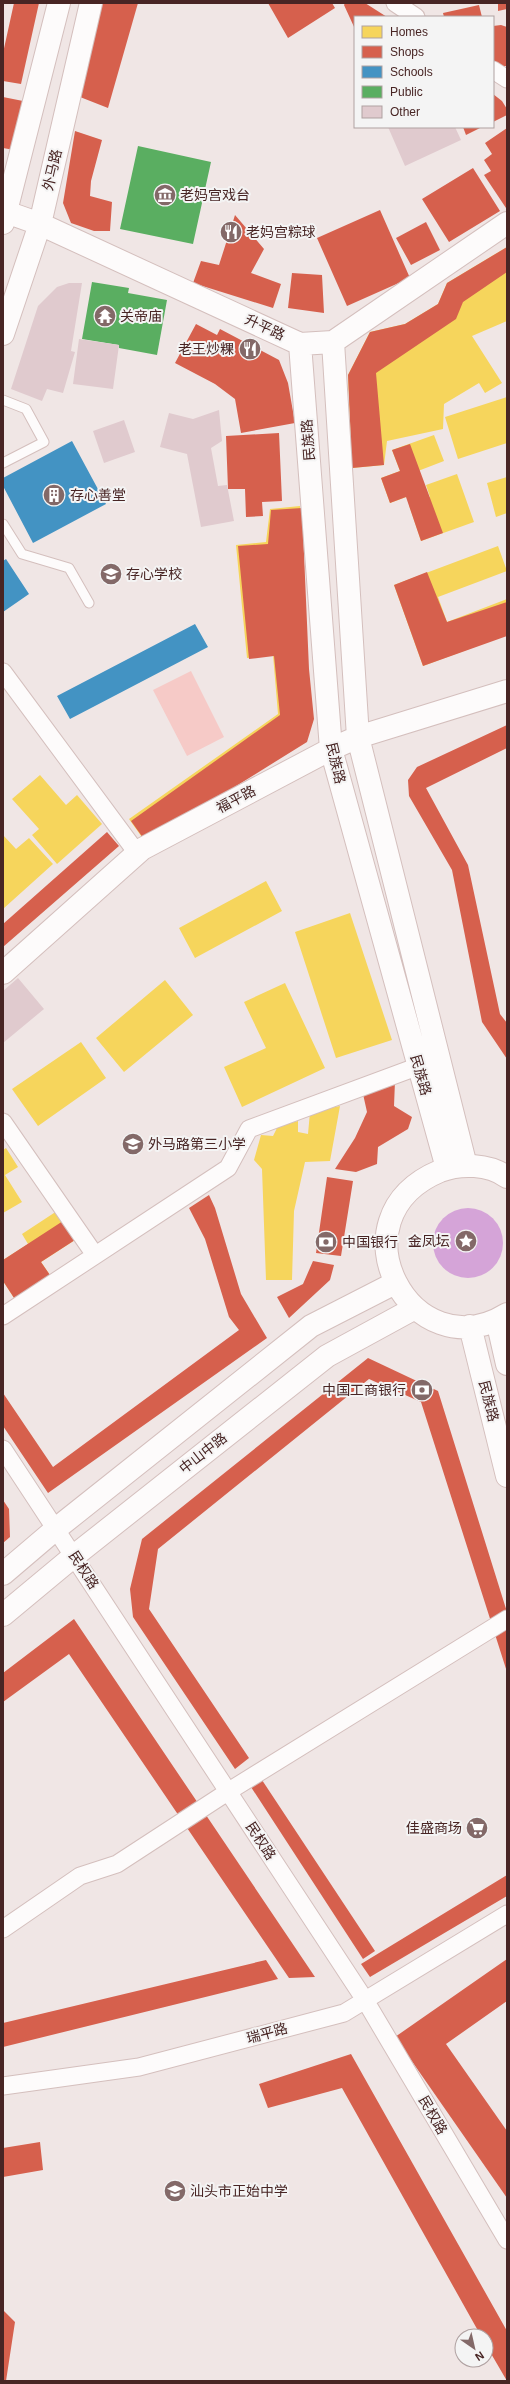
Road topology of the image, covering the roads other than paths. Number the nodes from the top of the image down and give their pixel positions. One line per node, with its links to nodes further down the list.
1 (59, 3): 7 (street)
2 (91, 3): 9 (street, 外马路)
3 (395, 3): 4 (street)
4 (414, 16)
5 (494, 71): 6 (street)
6 (507, 79)
7 (4, 216): 9 (street, 升平路)
8 (507, 223): 11 (street)
9 (40, 224): 10 (street, 外马路); 12 (street, 升平路)
10 (3, 334)
11 (333, 342): 12 (street, 升平路); 19 (street, 民族路)
12 (300, 344): 20 (street, 民族路)
13 (3, 400): 14 (lane)
14 (3, 463)
15 (3, 524): 16 (lane)
16 (89, 603)
17 (3, 672): 21 (street)
18 (507, 691): 19 (street, 福平路)
19 (358, 737): 20 (street, 福平路); 25 (street, 民族路)
20 (331, 749): 21 (street, 福平路); 23 (street, 民族路)
21 (137, 853): 22 (street, 福平路)
22 (3, 972)
23 (419, 1066): 25 (street, 民族路); 27 (street)
24 (3, 1122): 27 (street)
25 (457, 1167): 26 (street); 28 (street)
26 (505, 1173)
27 (95, 1255): 30 (street)
28 (395, 1283): 29 (street); 36 (street)
29 (415, 1308): 32 (street); 37 (street, 中山中路)
30 (3, 1316)
31 (502, 1317): 32 (street); 33 (street)
32 (470, 1326): 35 (street, 民族路)
33 (507, 1364)
34 (3, 1449): 36 (street, 民权路)
35 (507, 1476)
36 (57, 1528): 37 (street, 民权路); 38 (street)
37 (74, 1556): 39 (street, 中山中路); 41 (street, 民权路)
38 (3, 1574)
39 (3, 1615)
40 (507, 1619): 41 (street)
41 (229, 1791): 43 (street); 44 (street, 民权路)
42 (507, 1914): 44 (street, 瑞平路)
43 (3, 1929)
44 (365, 2000): 45 (street, 瑞平路); 46 (street, 民权路)
45 (3, 2086)
46 (507, 2240)

